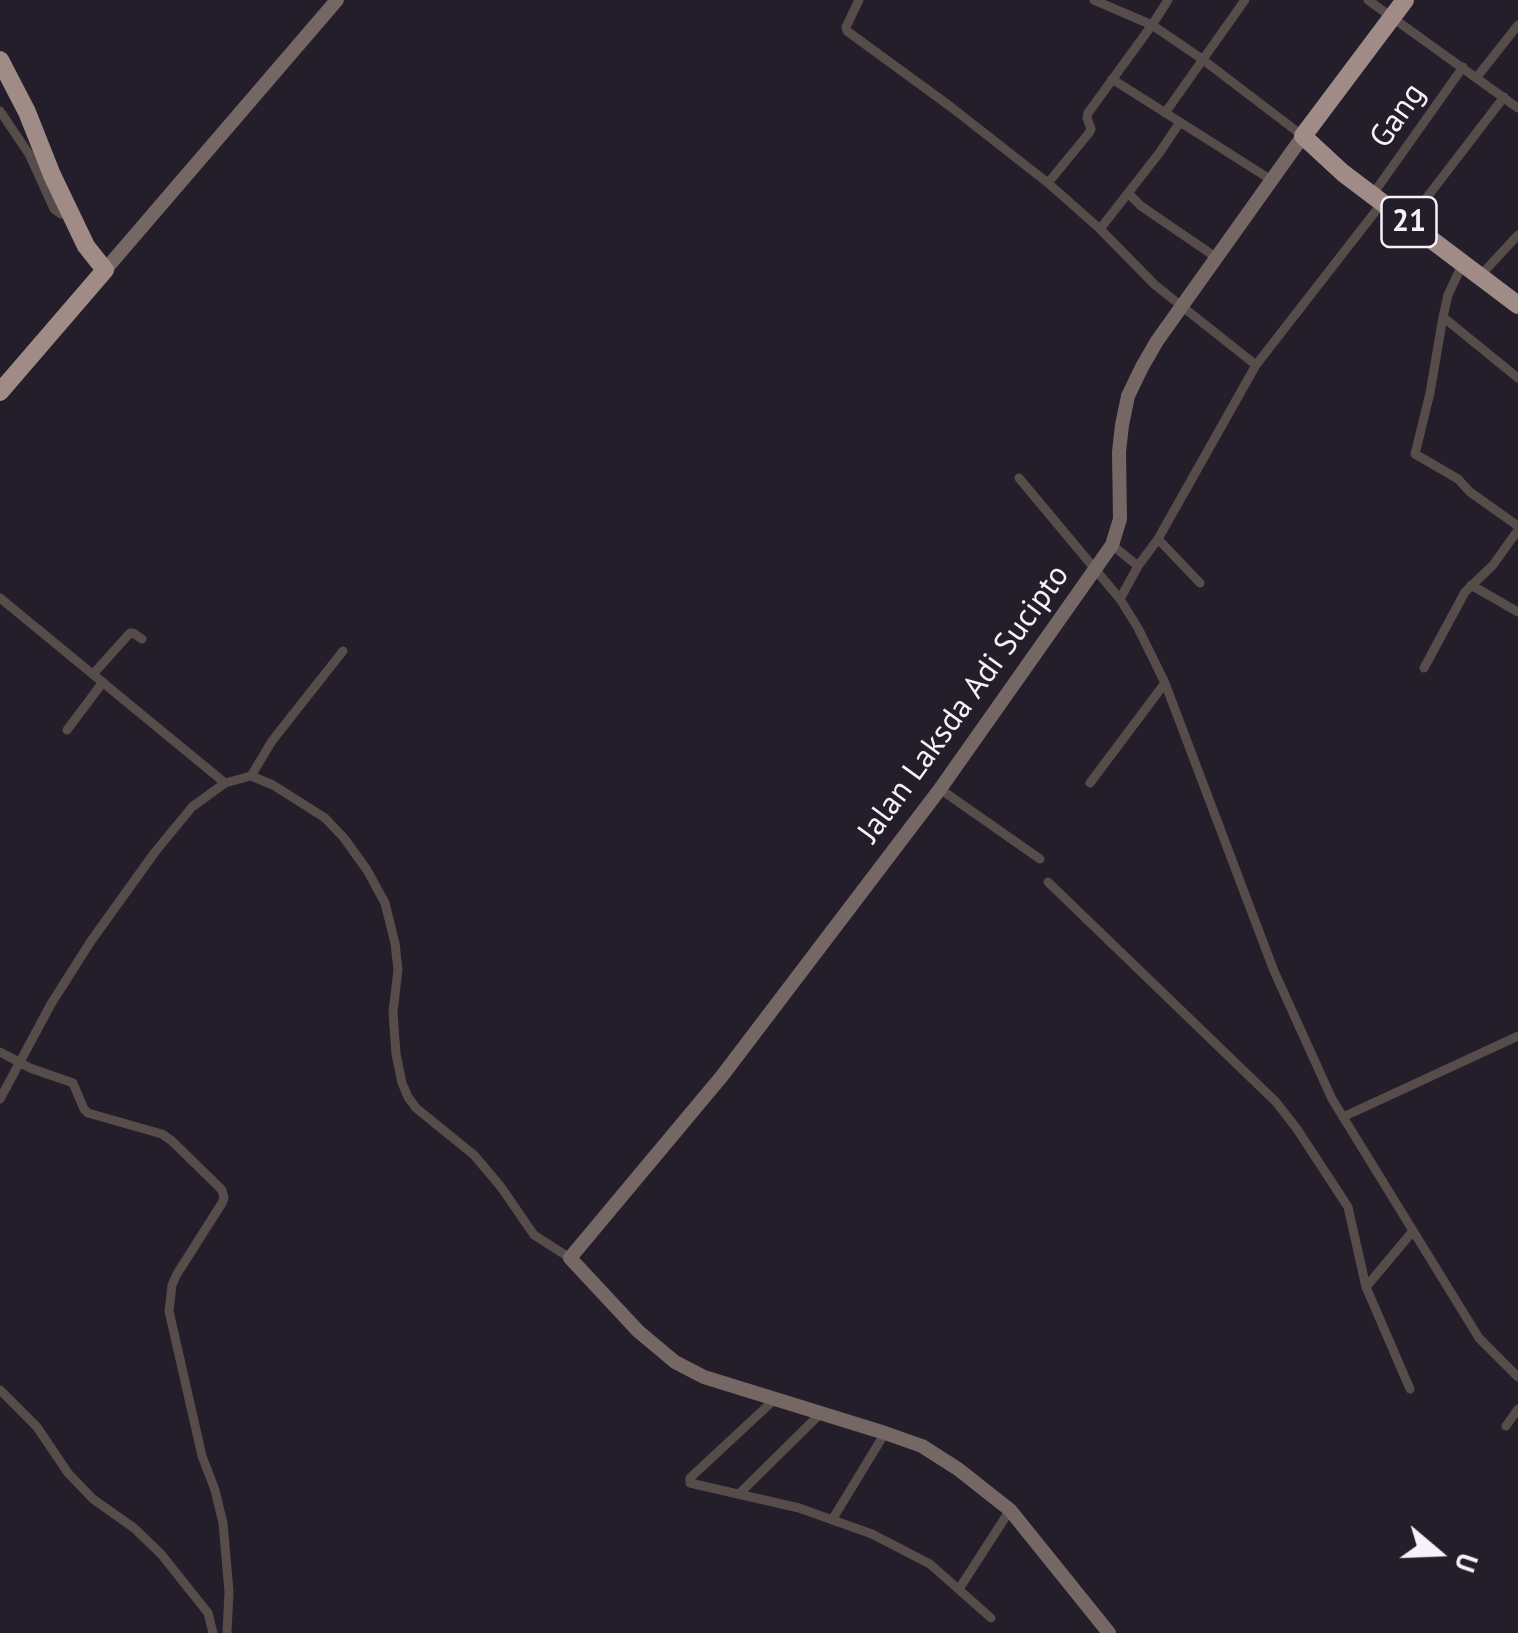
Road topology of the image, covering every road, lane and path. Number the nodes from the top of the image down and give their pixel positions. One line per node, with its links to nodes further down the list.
1 (336, 0): 32 (street)
2 (859, 0): 23 (street)
3 (1094, 0): 9 (street)
4 (1168, 0): 9 (street)
5 (1245, 0): 11 (street)
6 (1368, 0): 8 (street, Gang)
7 (1405, 0): 8 (highway)
8 (1391, 17): 13 (street, Gang); 21 (highway)
9 (1152, 25): 11 (street); 15 (street)
10 (1518, 26): 14 (street, Gang)
11 (1202, 58): 19 (street); 21 (street)
12 (0, 60): 26 (highway)
13 (1463, 67): 14 (street, Gang); 25 (street, Gang)
14 (1477, 77): 17 (street, Gang)
15 (1112, 79): 19 (street); 23 (street)
16 (1518, 92): 17 (street)
17 (1510, 102): 27 (street)
18 (0, 111): 26 (street)
19 (1165, 113): 20 (street)
20 (1180, 122): 22 (street); 24 (street)
21 (1303, 136): 22 (street, Jalan Laksda Adi Sucipto); 25 (highway, 21)
22 (1273, 180): 30 (street, Jalan Laksda Adi Sucipto)
23 (1048, 184): 28 (street)
24 (1128, 194): 28 (street); 30 (street)
25 (1378, 198): 27 (highway, 21); 38 (street, Gang)
26 (65, 212): 32 (highway); 34 (highway)
27 (1408, 222): 31 (highway, 21)
28 (1100, 229): 36 (street)
29 (1518, 235): 33 (street)
30 (1216, 258): 36 (street, Jalan Laksda Adi Sucipto)
31 (1463, 263): 33 (highway, 21); 37 (street)
32 (105, 270): 34 (highway)
33 (1480, 276): 35 (highway, 21)
34 (88, 288): 40 (highway)
35 (1518, 305)
36 (1182, 308): 38 (street); 44 (street, Jalan Laksda Adi Sucipto)
37 (1442, 317): 39 (street); 42 (street)
38 (1256, 365): 43 (street, Gang)
39 (1518, 378)
40 (0, 392)
41 (1019, 478): 46 (street)
42 (1518, 528): 48 (street)
43 (1158, 539): 45 (street, Gang); 47 (street)
44 (1112, 545): 45 (street); 46 (street, Jalan Laksda Adi Sucipto)
45 (1138, 566): 50 (street, Gang)
46 (1095, 569): 50 (street); 62 (street, Jalan Laksda Adi Sucipto)
47 (1200, 582)
48 (1472, 585): 51 (street); 54 (street)
49 (0, 598): 55 (street)
50 (1120, 599): 57 (street)
51 (1518, 612)
52 (142, 639): 55 (street)
53 (343, 651): 59 (street)
54 (1424, 668)
55 (94, 674): 56 (street)
56 (103, 682): 58 (street); 60 (street)
57 (1165, 683): 61 (street); 69 (street)
58 (67, 730)
59 (251, 776): 60 (street); 71 (street)
60 (225, 783): 67 (street)
61 (1090, 783)
62 (940, 789): 63 (street); 71 (street, Jalan Laksda Adi Sucipto)
63 (1040, 859)
64 (1048, 882): 72 (street)
65 (1518, 1036): 69 (street)
66 (0, 1052): 67 (street)
67 (19, 1062): 68 (street); 87 (street)
68 (0, 1100)
69 (1343, 1117): 70 (street)
70 (1413, 1230): 72 (street); 73 (street)
71 (570, 1258): 76 (street)
72 (1366, 1287): 74 (street)
73 (1518, 1377)
74 (1410, 1389)
75 (0, 1390): 86 (street)
76 (775, 1398): 78 (street); 81 (street)
77 (1518, 1409): 79 (street)
78 (821, 1412): 80 (street); 81 (street)
79 (1506, 1426)
80 (885, 1432): 82 (street); 83 (street)
81 (740, 1492): 83 (street)
82 (1010, 1510): 84 (street); 88 (street)
83 (832, 1520): 84 (street)
84 (959, 1588): 85 (street)
85 (992, 1618)
86 (214, 1633)
87 (227, 1633)
88 (1109, 1633)

